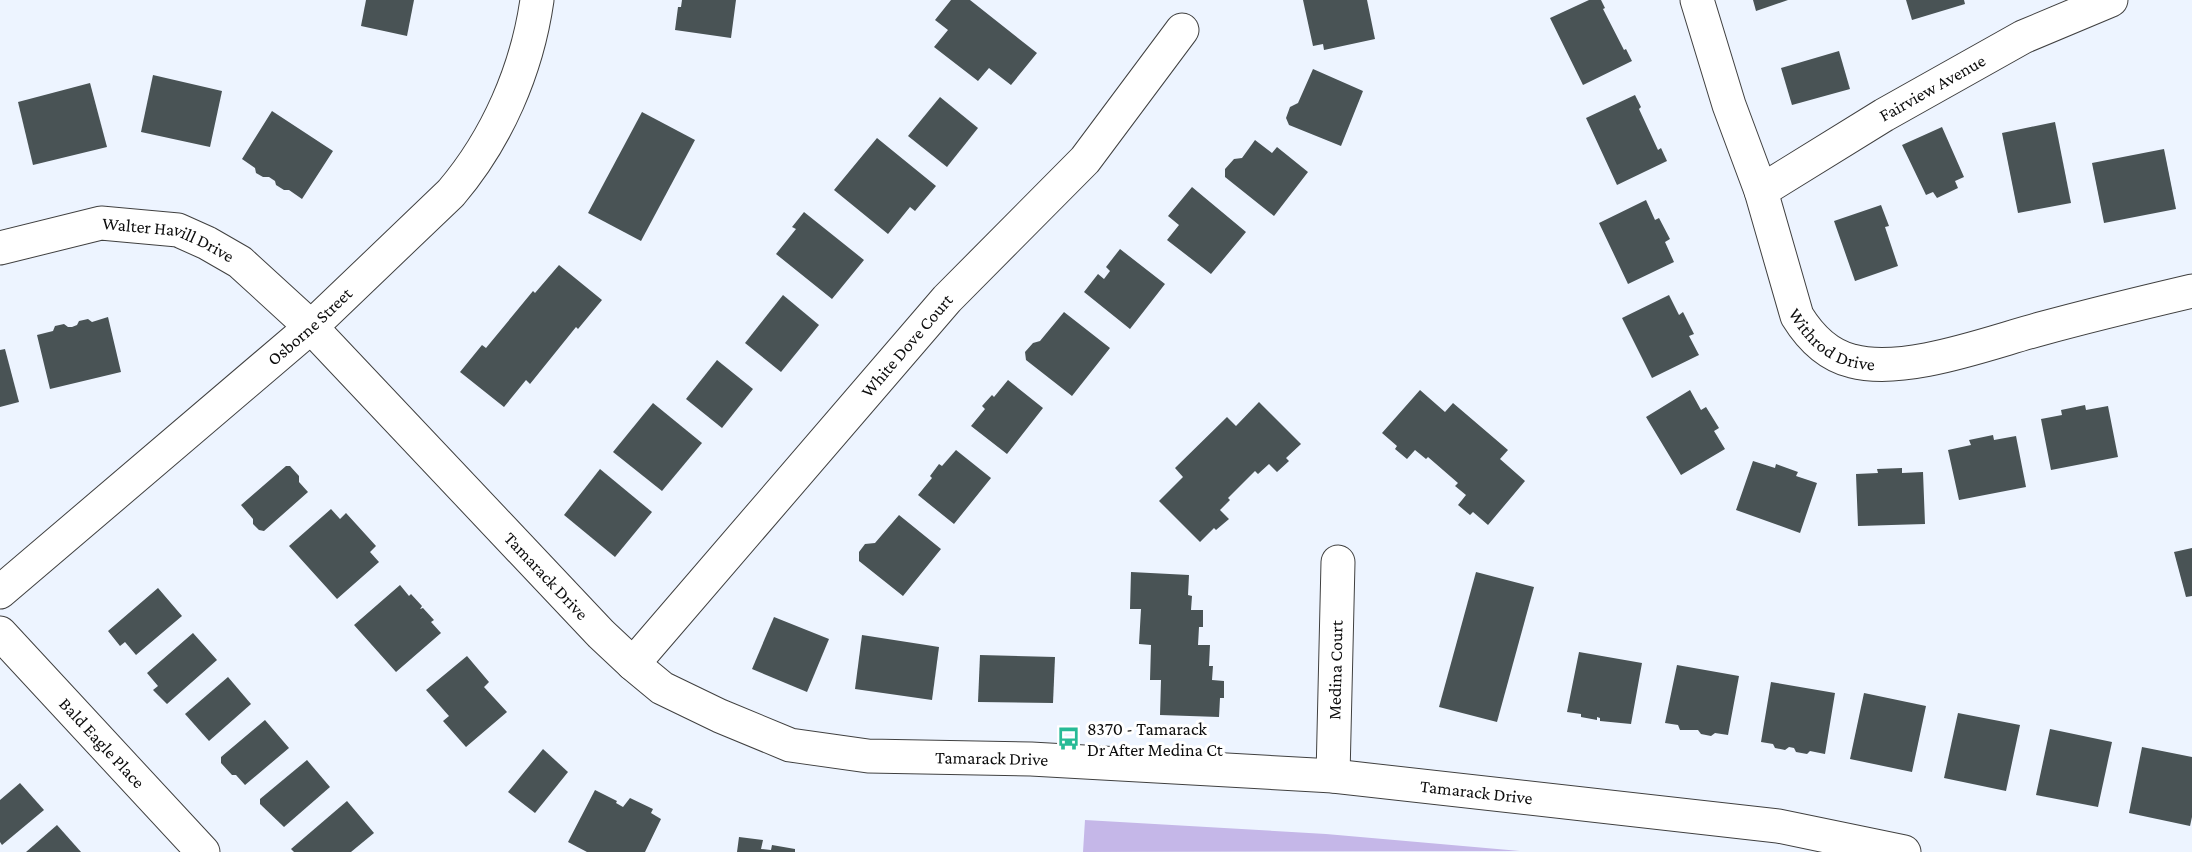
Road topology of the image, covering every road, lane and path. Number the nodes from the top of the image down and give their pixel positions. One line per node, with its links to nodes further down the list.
1 (537, 0): 8 (street, Osborne Street)
2 (1697, 0): 5 (street, Withrod Drive)
3 (2111, 0): 5 (street, Fairview Avenue)
4 (1182, 30): 12 (street, White Dove Court)
5 (1761, 191): 7 (street, Withrod Drive)
6 (0, 248): 8 (street, Walter Havill Drive)
7 (2192, 291)
8 (311, 327): 10 (street, Osborne Street); 12 (street, Tamarack Drive)
9 (1338, 562): 13 (street, Medina Court)
10 (0, 592)
11 (0, 633): 14 (street, Bald Eagle Place)
12 (633, 664): 13 (street, Tamarack Drive)
13 (1334, 776): 15 (street, Tamarack Drive)
14 (203, 852)
15 (1904, 852)

